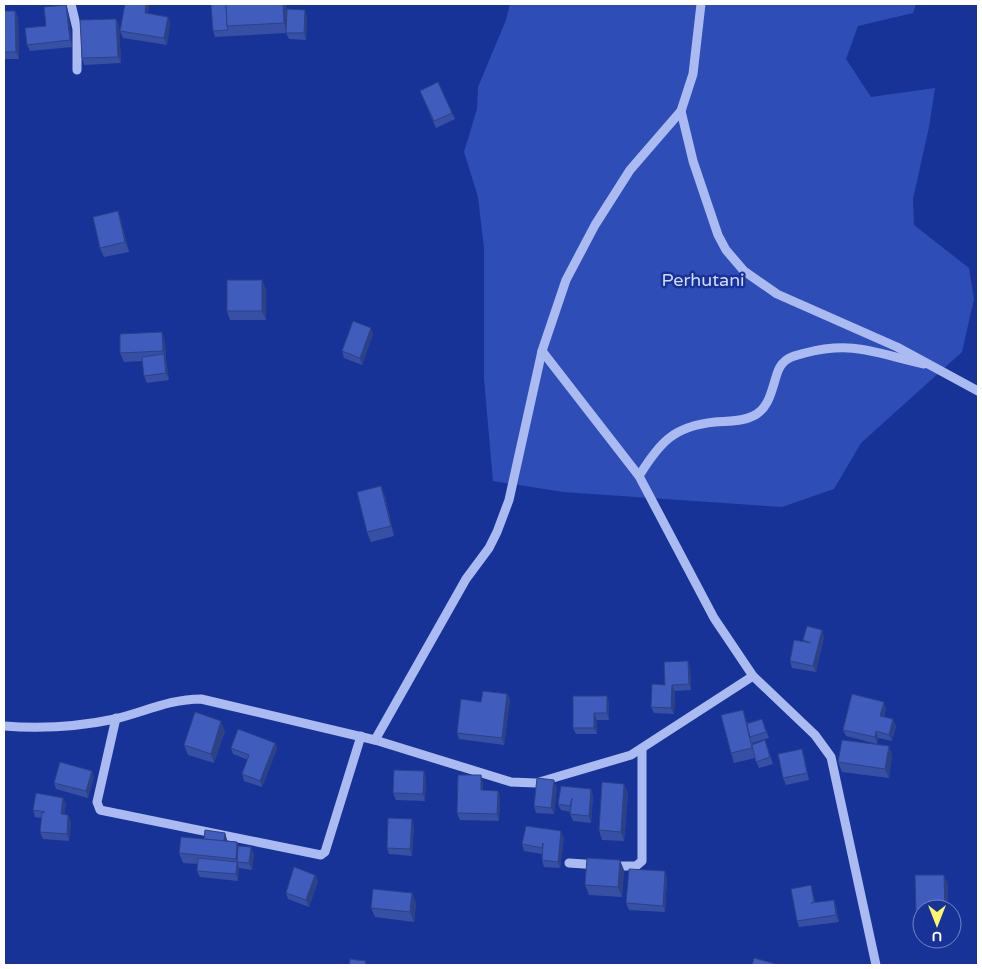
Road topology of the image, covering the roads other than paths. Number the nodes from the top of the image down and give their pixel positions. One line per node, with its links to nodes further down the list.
1 (71, 4): 3 (street)
2 (701, 4): 4 (street)
3 (76, 70)
4 (681, 111): 5 (street); 6 (street)
5 (542, 350): 8 (street); 13 (street)
6 (934, 367): 7 (street); 8 (street)
7 (978, 391)
8 (639, 476): 9 (street)
9 (753, 676): 14 (street); 16 (street)
10 (116, 718): 11 (street); 12 (street); 12 (street)
11 (4, 726)
12 (362, 736): 13 (street)
13 (374, 740): 14 (street)
14 (642, 749): 15 (street)
15 (569, 863)
16 (876, 965)

